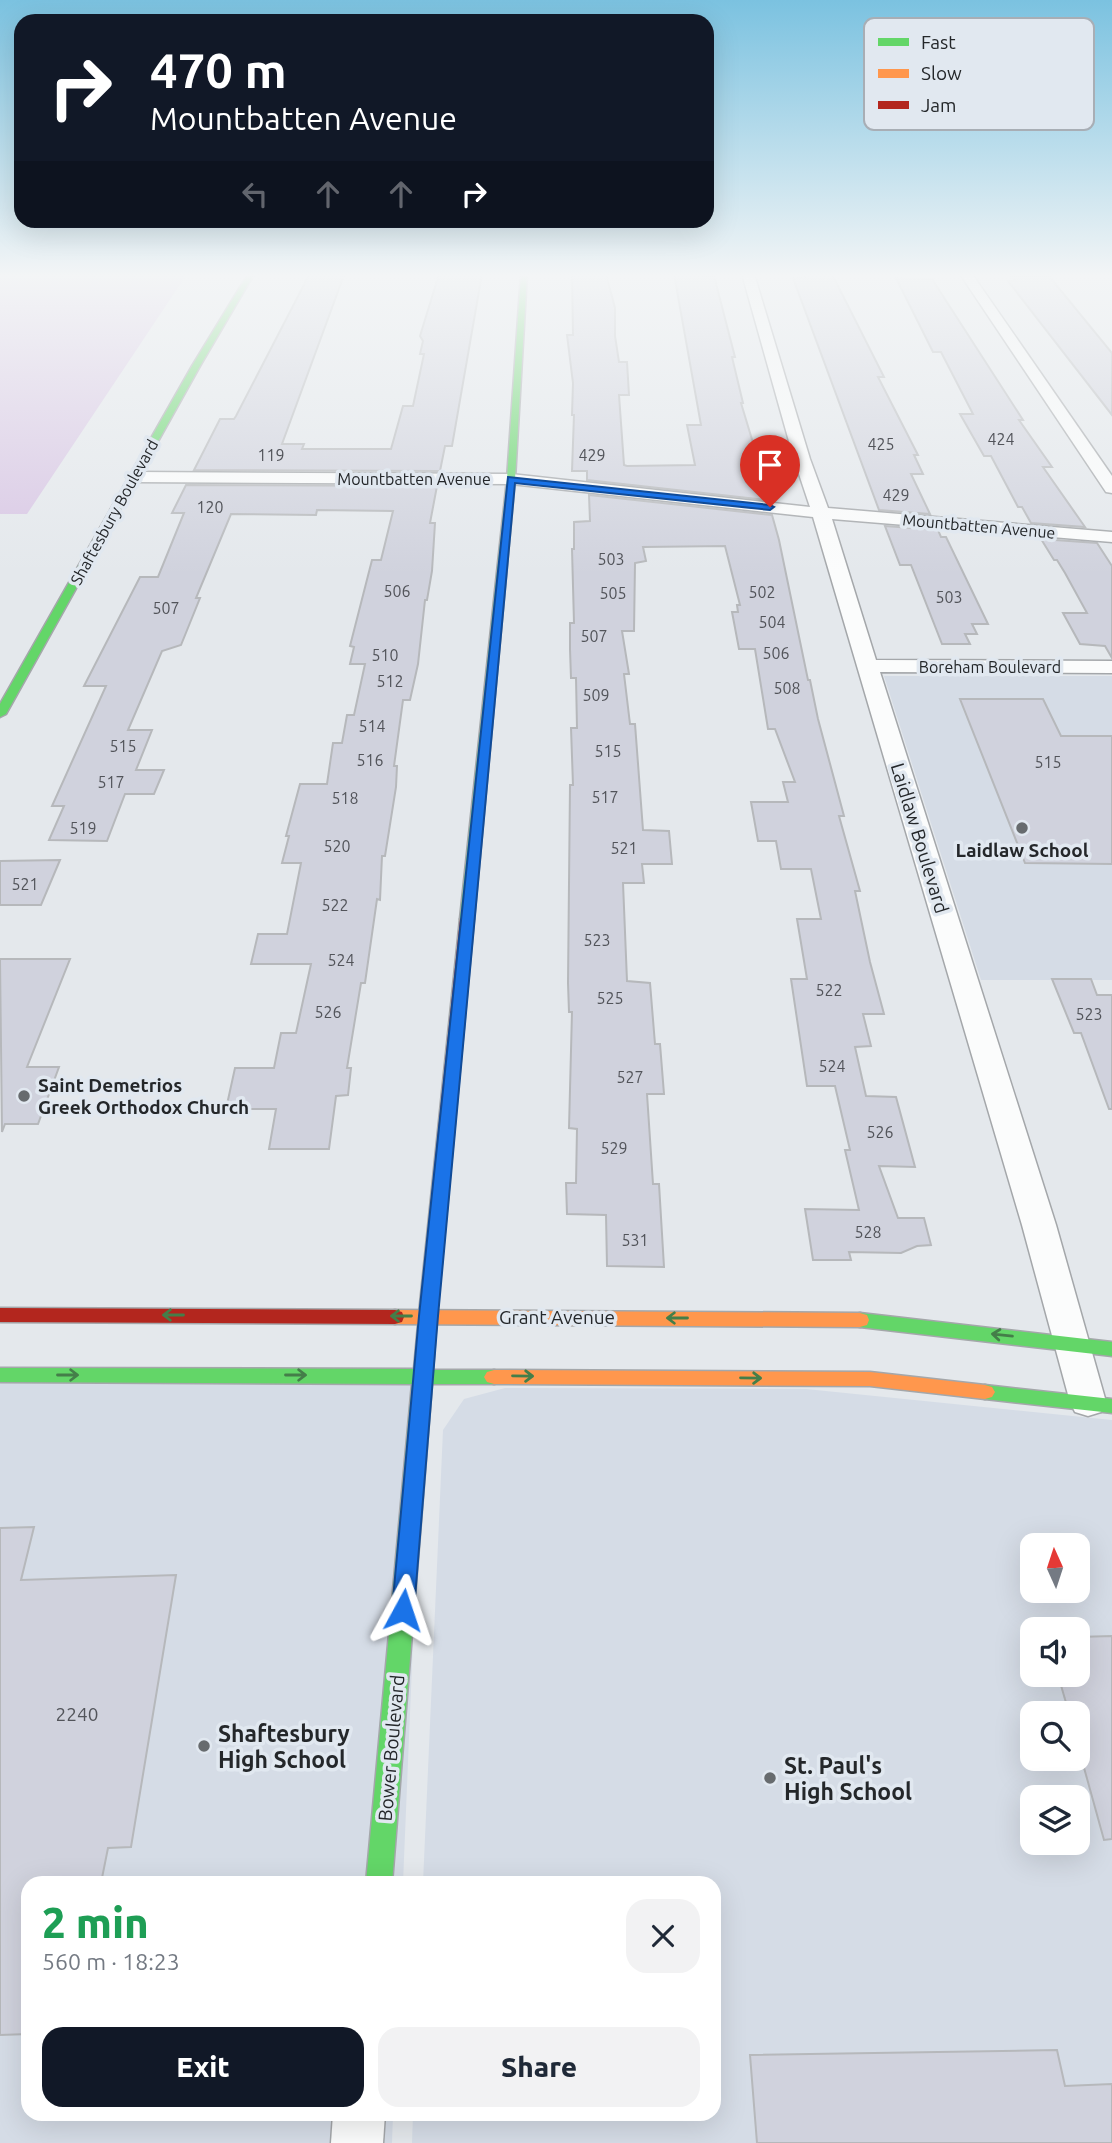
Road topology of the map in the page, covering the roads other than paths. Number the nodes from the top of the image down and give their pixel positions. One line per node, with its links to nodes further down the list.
1 (192, 374): 5 (street, Shaftesbury Boulevard)
2 (518, 374): 6 (street, Bower Boulevard)
3 (777, 374): 8 (street, Laidlaw Boulevard)
4 (1034, 374): 7 (street)
5 (134, 477): 6 (street, Mountbatten Avenue); 12 (street, Shaftesbury Boulevard)
6 (511, 479): 8 (street, Mountbatten Avenue); 14 (street, Bower Boulevard)
7 (1112, 488)
8 (821, 513): 9 (street, Mountbatten Avenue); 10 (street, Laidlaw Boulevard)
9 (1112, 537)
10 (867, 666): 11 (street, Boreham Boulevard); 15 (street, Laidlaw Boulevard)
11 (1112, 667)
12 (0, 714)
13 (0, 1315): 14 (street, Grant Avenue, one-way to 13)
14 (428, 1316): 15 (street, Grant Avenue, one-way to 14); 18 (street, Bower Boulevard)
15 (1069, 1343): 16 (street, Grant Avenue); 19 (street, Laidlaw Boulevard)
16 (1112, 1349)
17 (0, 1375): 18 (street, one-way to 18)
18 (424, 1375): 19 (street, one-way to 19); 20 (street, Bower Boulevard)
19 (1100, 1404)
20 (380, 1876)
21 (359, 2121): 22 (street)
22 (357, 2143)

